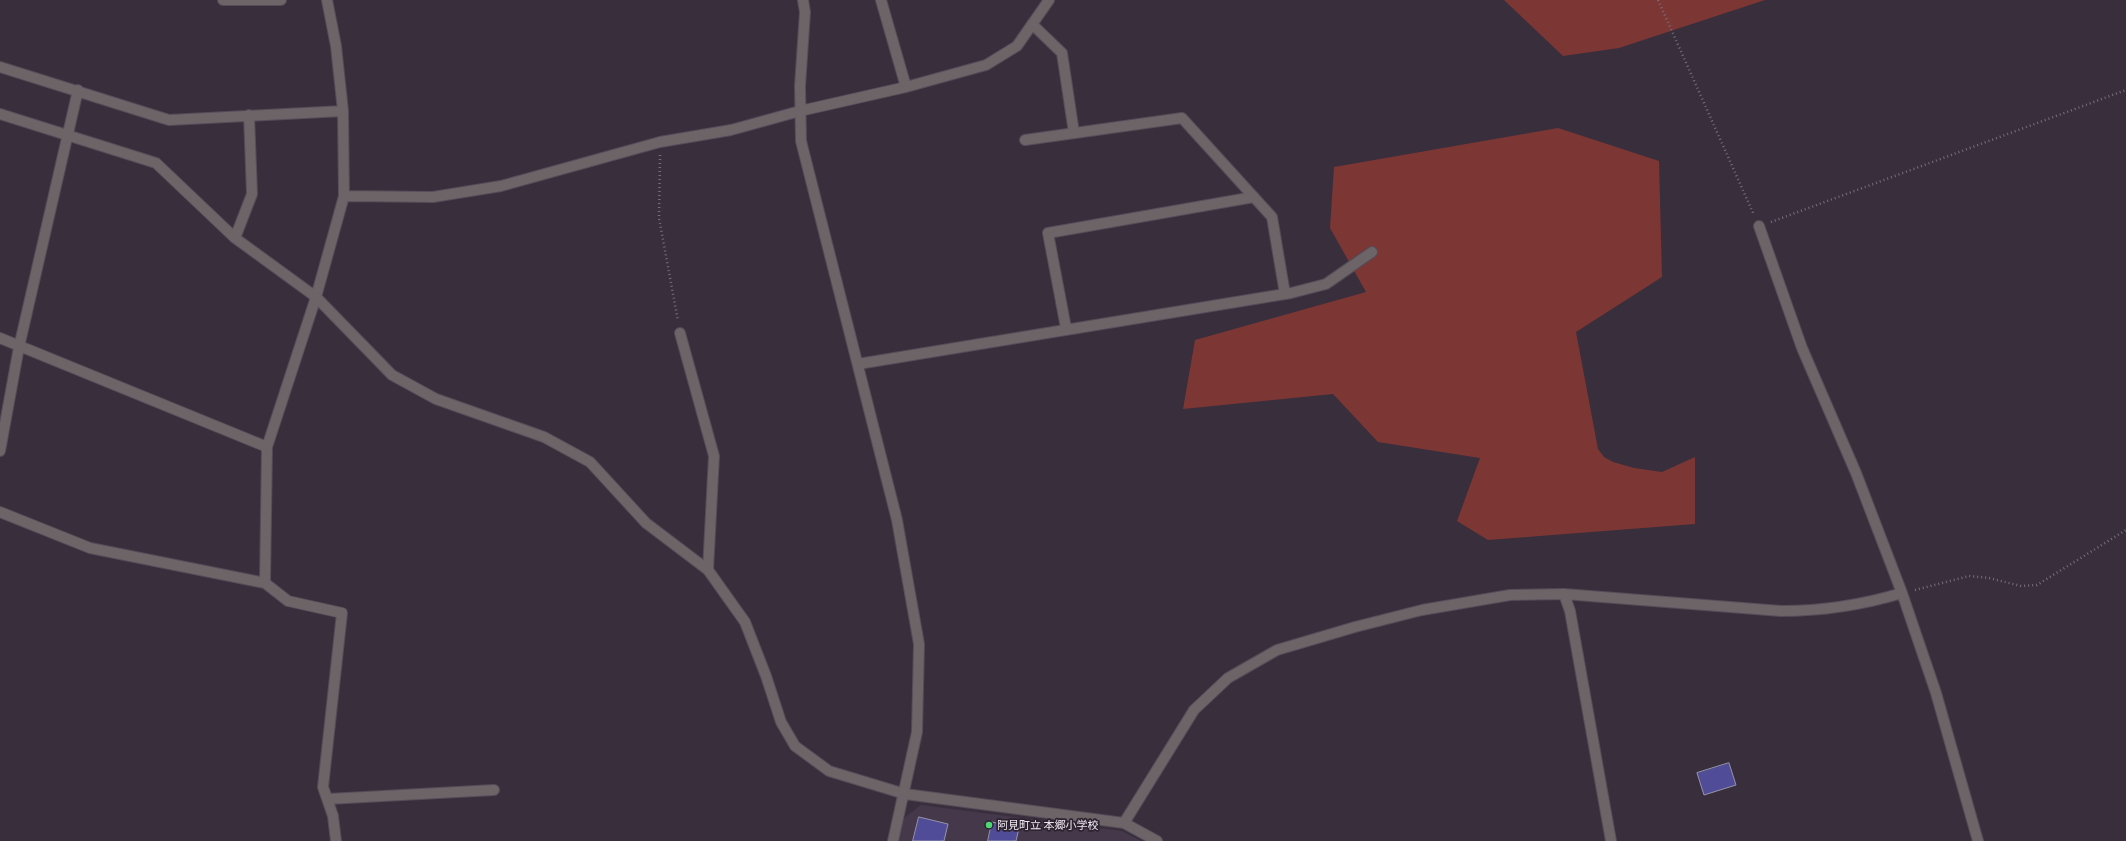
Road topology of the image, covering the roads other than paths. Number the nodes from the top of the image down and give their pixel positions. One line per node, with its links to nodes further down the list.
1 (224, 0): 2 (street)
2 (281, 0)
3 (327, 0): 11 (street)
4 (803, 0): 12 (street)
5 (1049, 0): 7 (street)
6 (884, 2): 9 (street)
7 (1032, 24): 9 (street); 15 (street)
8 (0, 67): 10 (street)
9 (906, 87): 12 (street)
10 (78, 90): 14 (street); 16 (street)
11 (343, 110): 14 (street); 18 (street)
12 (800, 111): 18 (street); 29 (street)
13 (0, 114): 16 (street)
14 (249, 116): 21 (street)
15 (1074, 134): 17 (street); 19 (street)
16 (69, 136): 21 (street); 28 (street)
17 (1024, 140)
18 (344, 196): 24 (street)
19 (1254, 197): 23 (street); 25 (street)
20 (1759, 226): 35 (street)
21 (235, 238): 24 (street)
22 (1372, 252): 23 (street)
23 (1285, 294): 25 (street)
24 (316, 297): 30 (street); 33 (street)
25 (1066, 328): 29 (street)
26 (680, 333): 33 (street)
27 (0, 338): 28 (street)
28 (19, 347): 30 (street); 31 (street)
29 (858, 364): 38 (street)
30 (268, 447): 34 (street)
31 (0, 451)
32 (0, 512): 34 (street)
33 (708, 570): 38 (street)
34 (264, 583): 39 (street)
35 (1902, 593): 36 (street); 45 (street)
36 (1564, 594): 40 (street); 44 (street)
37 (494, 790): 39 (street)
38 (905, 794): 40 (street); 42 (street)
39 (328, 799): 41 (street)
40 (1124, 823): 43 (street)
41 (336, 841)
42 (893, 841)
43 (1157, 841)
44 (1611, 841)
45 (1978, 841)

